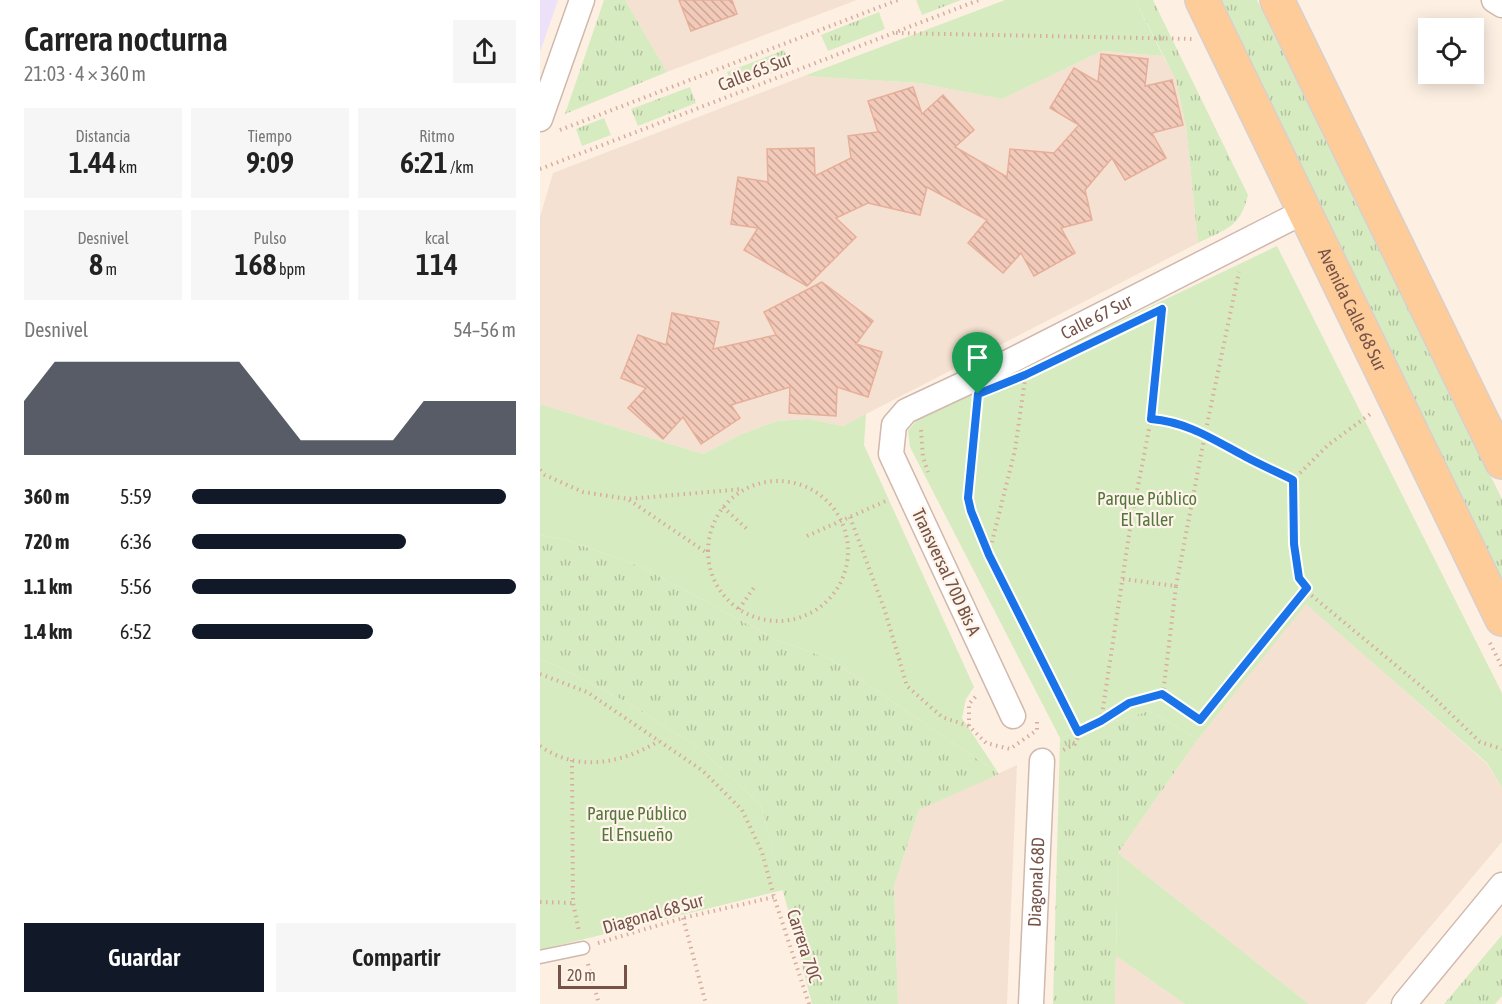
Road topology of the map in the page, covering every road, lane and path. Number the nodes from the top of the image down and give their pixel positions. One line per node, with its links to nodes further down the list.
1 (582, 0): 10 (street)
2 (898, 0): 10 (path, Calle 65 Sur)
3 (979, 0): 8 (path, Calle 65 Sur)
4 (1202, 0): 12 (main road, Avenida Calle 68 Sur)
5 (1277, 0): 24 (main road)
6 (1494, 0): 7 (street)
7 (1502, 5)
8 (892, 33): 9 (path); 11 (path, Calle 65 Sur)
9 (1197, 39)
10 (545, 126)
11 (540, 169)
12 (1303, 212): 21 (street, Calle 67 Sur); 43 (main road, Avenida Calle 68 Sur)
13 (1229, 277): 23 (path)
14 (1172, 304): 15 (path)
15 (1162, 309): 16 (path); 20 (path)
16 (1151, 314)
17 (1016, 379): 37 (path)
18 (978, 394): 37 (path)
19 (1376, 409): 27 (path)
20 (1151, 419): 23 (path); 38 (path)
21 (894, 425): 29 (street, Transversal 70D Bis A)
22 (921, 428): 26 (path)
23 (1205, 434): 27 (path); 40 (path)
24 (1502, 462)
25 (540, 470): 30 (path)
26 (929, 477)
27 (1293, 480): 41 (path)
28 (745, 489): 30 (path); 31 (path); 33 (path)
29 (909, 492): 32 (path); 47 (street, Transversal 70D Bis A)
30 (628, 499): 36 (path)
31 (723, 507): 34 (path); 36 (path)
32 (850, 517): 33 (path); 46 (path)
33 (841, 521): 35 (path); 42 (path)
34 (747, 529)
35 (807, 536)
36 (708, 553): 42 (path)
37 (989, 555): 49 (path)
38 (1123, 579): 40 (path); 48 (path)
39 (755, 586): 42 (path)
40 (1176, 586): 45 (path)
41 (1307, 588): 45 (path); 52 (path)
42 (739, 609)
43 (1502, 619)
44 (540, 674): 50 (path, Carrera 70C)
45 (1162, 694): 48 (path)
46 (1037, 709)
47 (1013, 716)
48 (1101, 721): 49 (path)
49 (1078, 732): 54 (path)
50 (659, 741): 53 (path); 56 (path, Carrera 70C)
51 (540, 746): 53 (path)
52 (1502, 749)
53 (572, 760): 58 (path)
54 (1041, 761): 65 (street, Diagonal 68D)
55 (1502, 885): 66 (street)
56 (774, 897): 59 (path, Diagonal 68 Sur); 64 (path, Carrera 70C)
57 (540, 902): 58 (path)
58 (573, 903): 60 (path)
59 (683, 918): 60 (path, Diagonal 68 Sur); 63 (path)
60 (583, 948): 61 (lane); 62 (path)
61 (540, 957)
62 (599, 1004)
63 (706, 1004)
64 (809, 1004)
65 (1031, 1004)
66 (1404, 1004)

